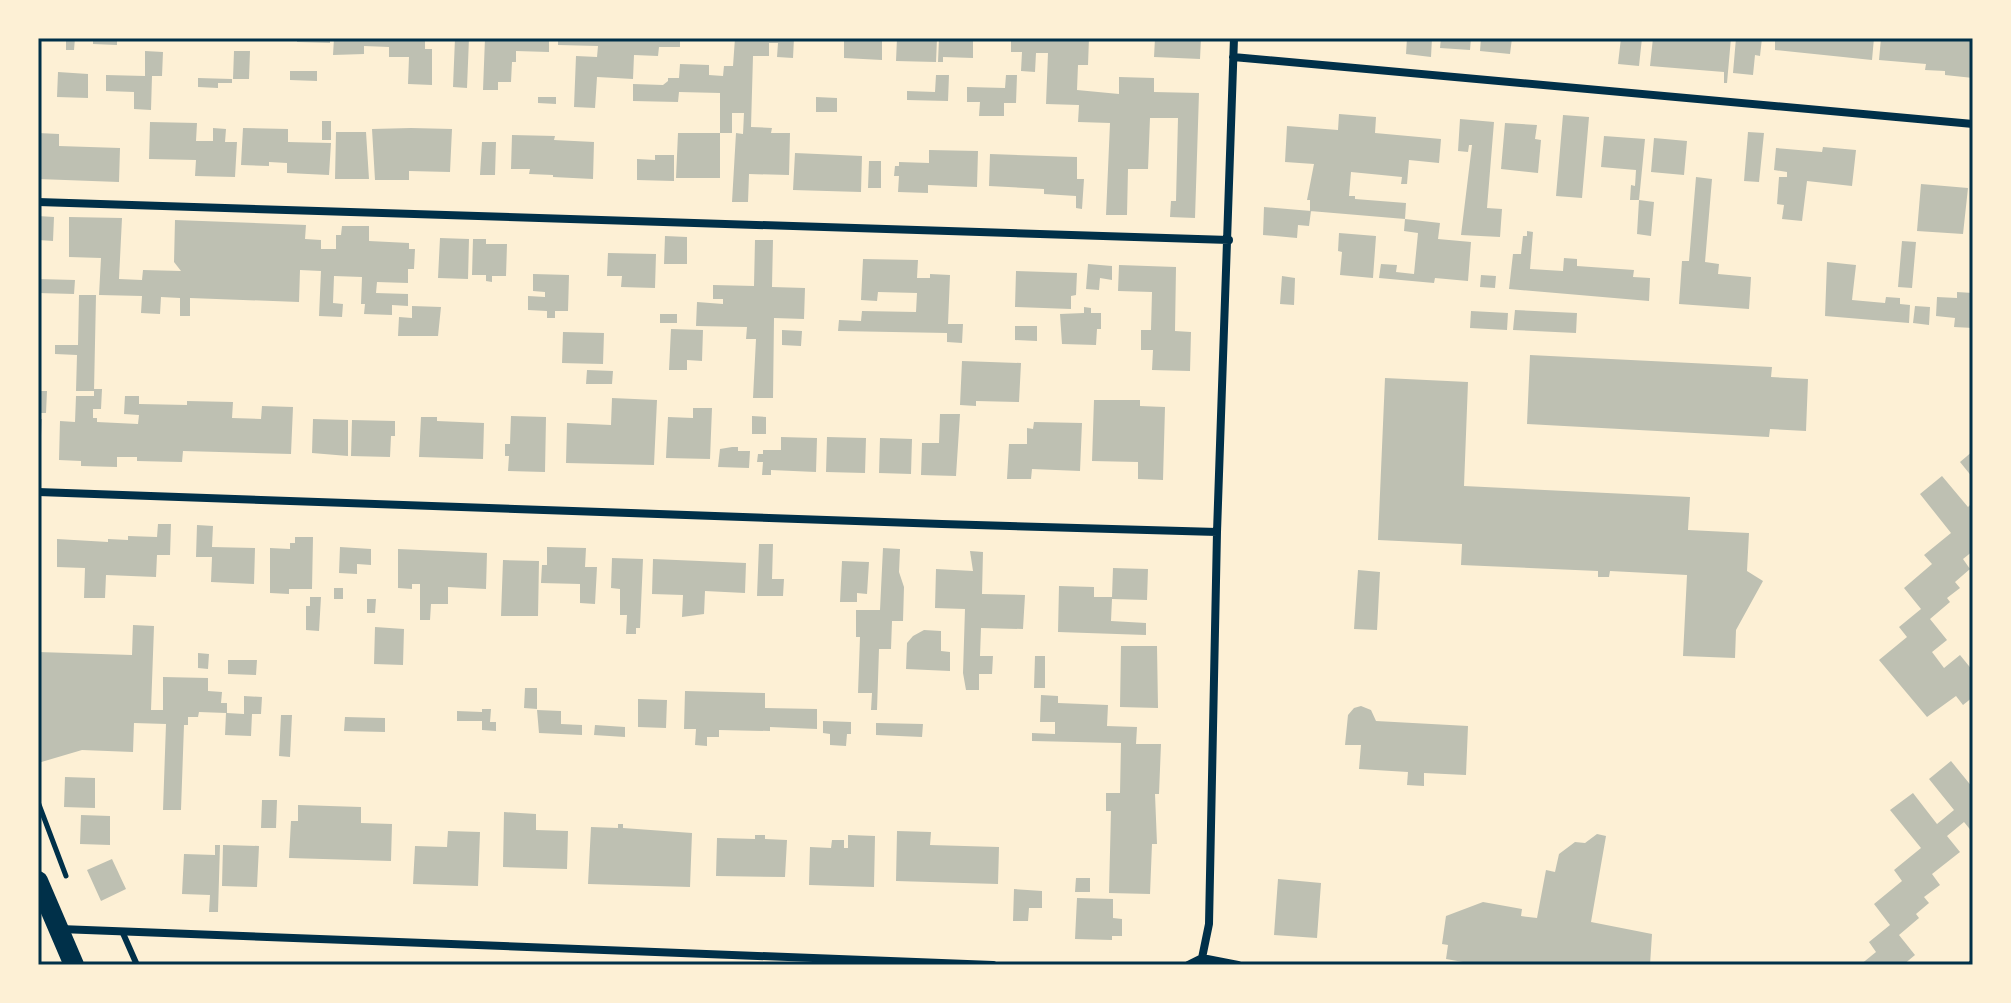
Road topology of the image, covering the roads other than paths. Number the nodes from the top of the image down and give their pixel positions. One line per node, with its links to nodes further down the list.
1 (1234, 38): 2 (street)
2 (1233, 57): 3 (street); 5 (street)
3 (1973, 124)
4 (38, 202): 5 (street)
5 (1229, 240): 7 (street)
6 (38, 492): 7 (street)
7 (1217, 532): 11 (street)
8 (38, 881): 9 (main road)
9 (59, 929): 10 (street); 12 (main road)
10 (122, 931): 13 (lane); 14 (street)
11 (1202, 958): 15 (street); 16 (street)
12 (74, 965)
13 (137, 965)
14 (993, 965)
15 (1188, 965)
16 (1238, 965)

